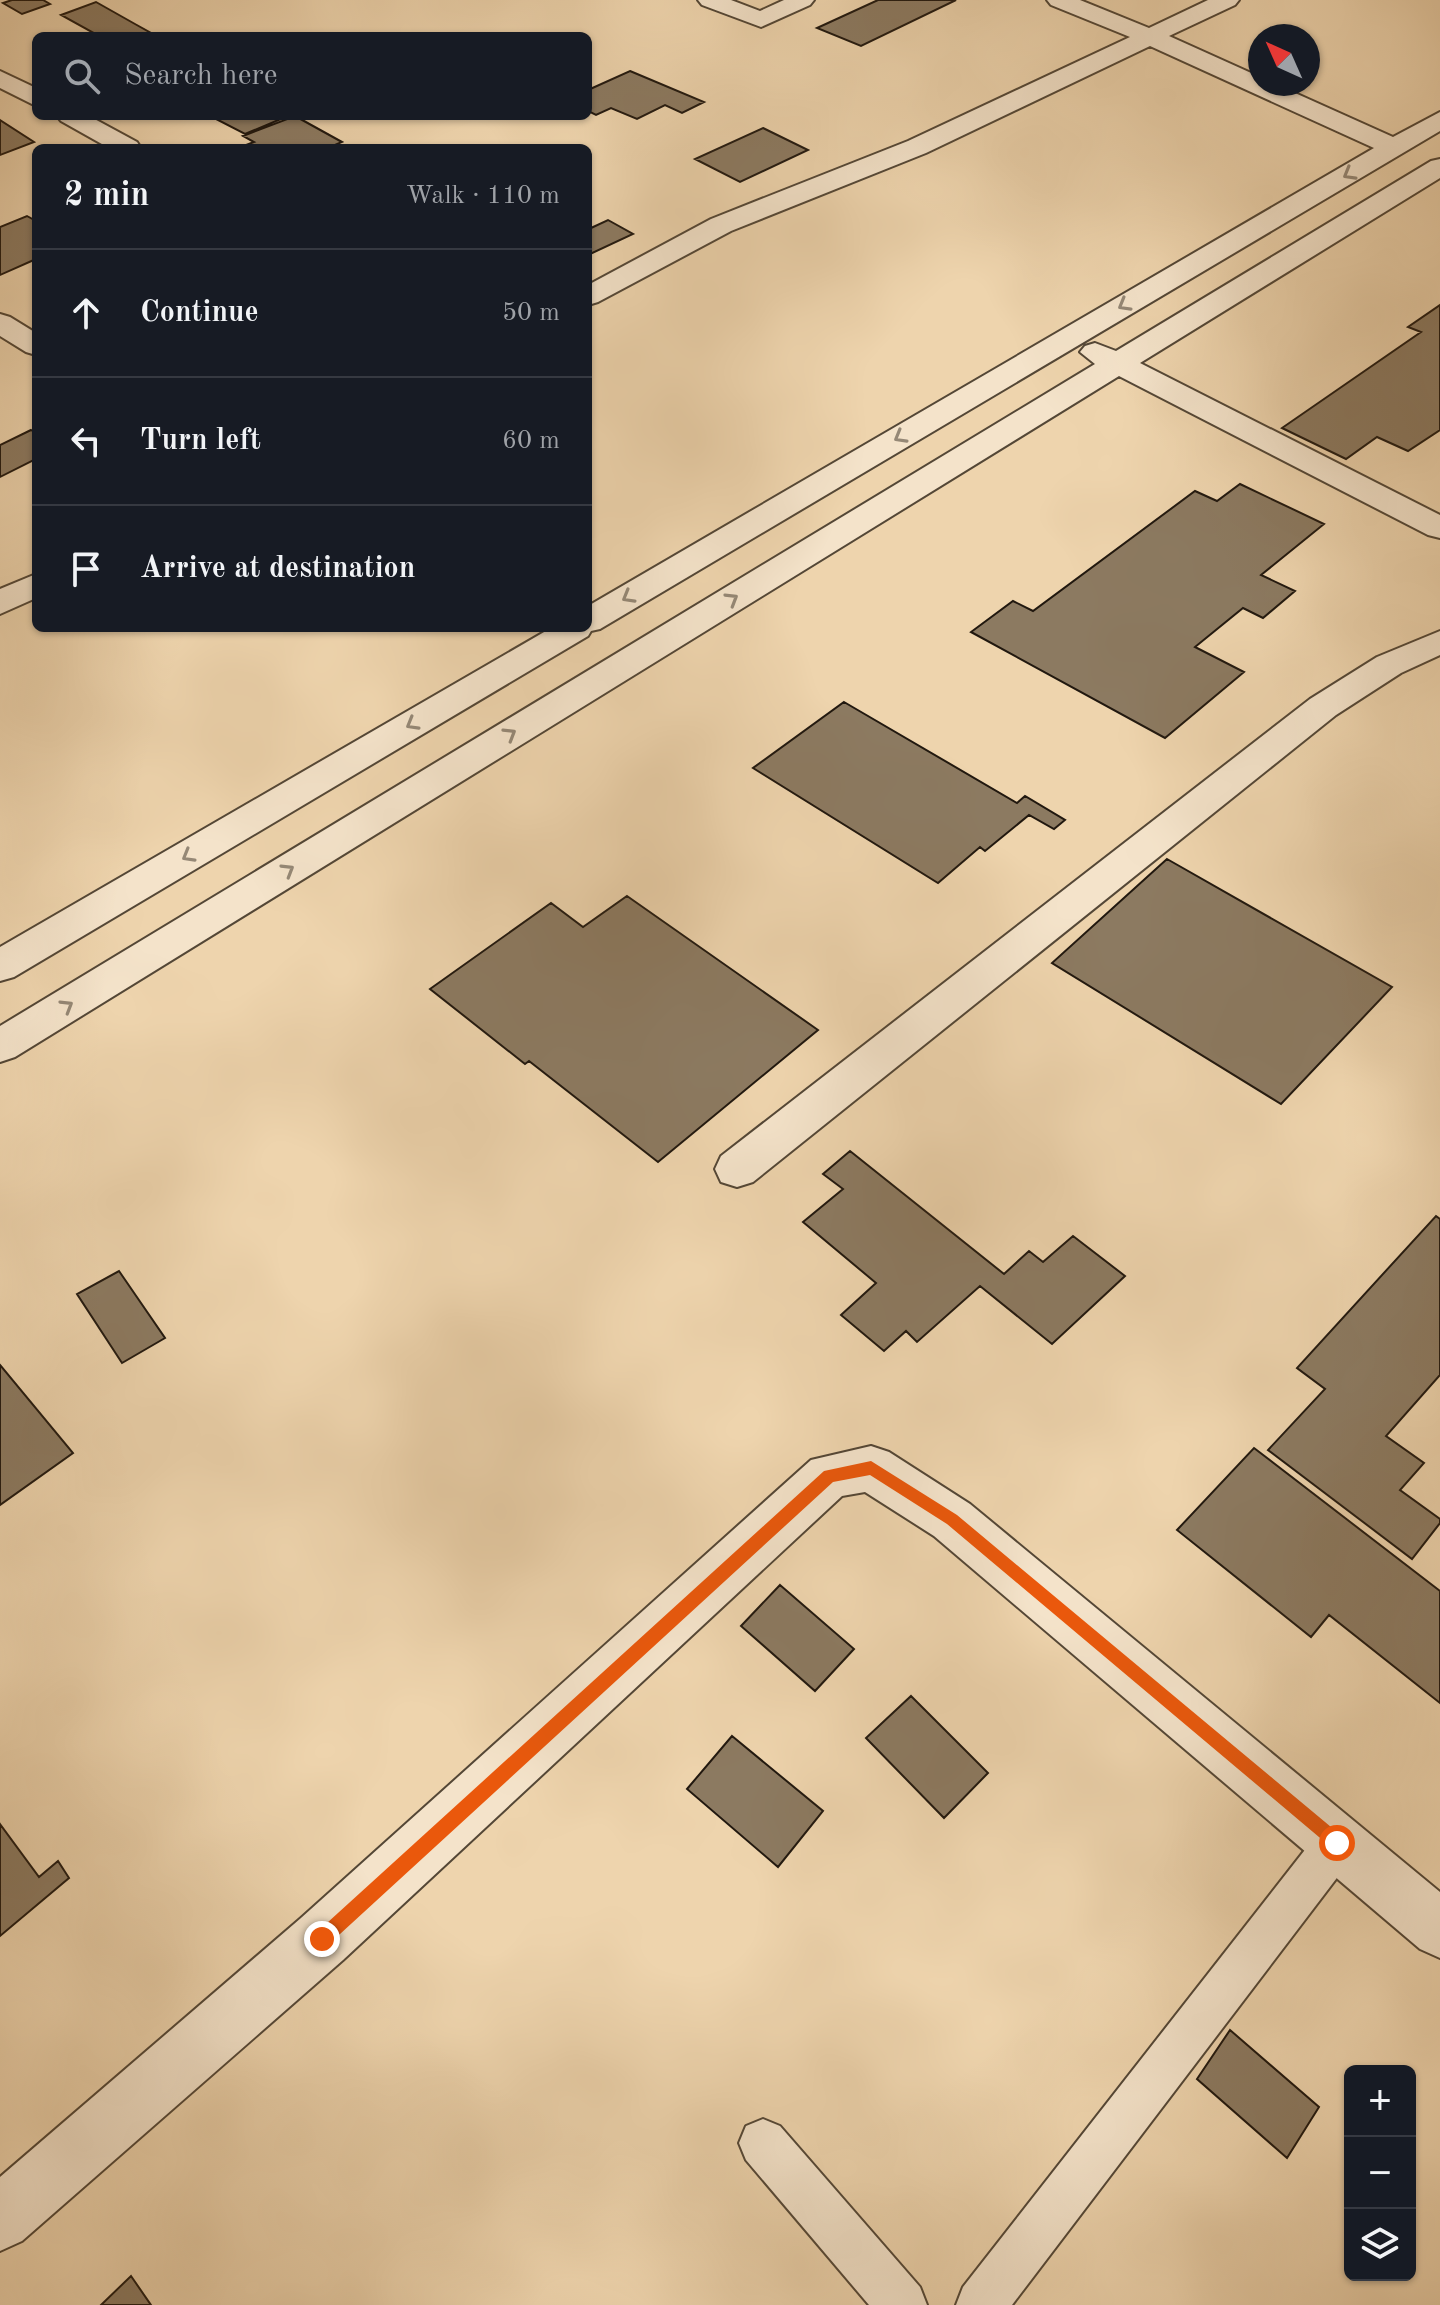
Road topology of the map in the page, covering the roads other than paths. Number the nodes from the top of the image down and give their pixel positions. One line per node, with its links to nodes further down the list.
1 (710, 0): 2 (street)
2 (802, 0)
3 (1059, 0): 5 (street)
4 (1227, 0): 5 (street)
5 (1151, 37): 11 (street); 13 (street)
6 (0, 78): 7 (street)
7 (32, 96)
8 (77, 120): 10 (street)
9 (1440, 120): 11 (street)
10 (121, 144)
11 (1394, 147): 15 (street, one-way to 15)
12 (1440, 167): 17 (street)
13 (592, 294)
14 (0, 323): 16 (street)
15 (1068, 339): 17 (street); 21 (street, one-way to 21)
16 (32, 343)
17 (1117, 363): 18 (street); 25 (street, one-way to 17)
18 (1440, 528)
19 (32, 586): 20 (street)
20 (0, 603)
21 (592, 619)
22 (569, 632): 24 (street, one-way to 24)
23 (1440, 642): 26 (street)
24 (0, 966)
25 (0, 1046)
26 (737, 1169)
27 (1337, 1843): 28 (street); 30 (street); 32 (lane)
28 (1440, 1929)
29 (763, 2143): 31 (lane)
30 (0, 2219)
31 (902, 2305)
32 (981, 2305)

